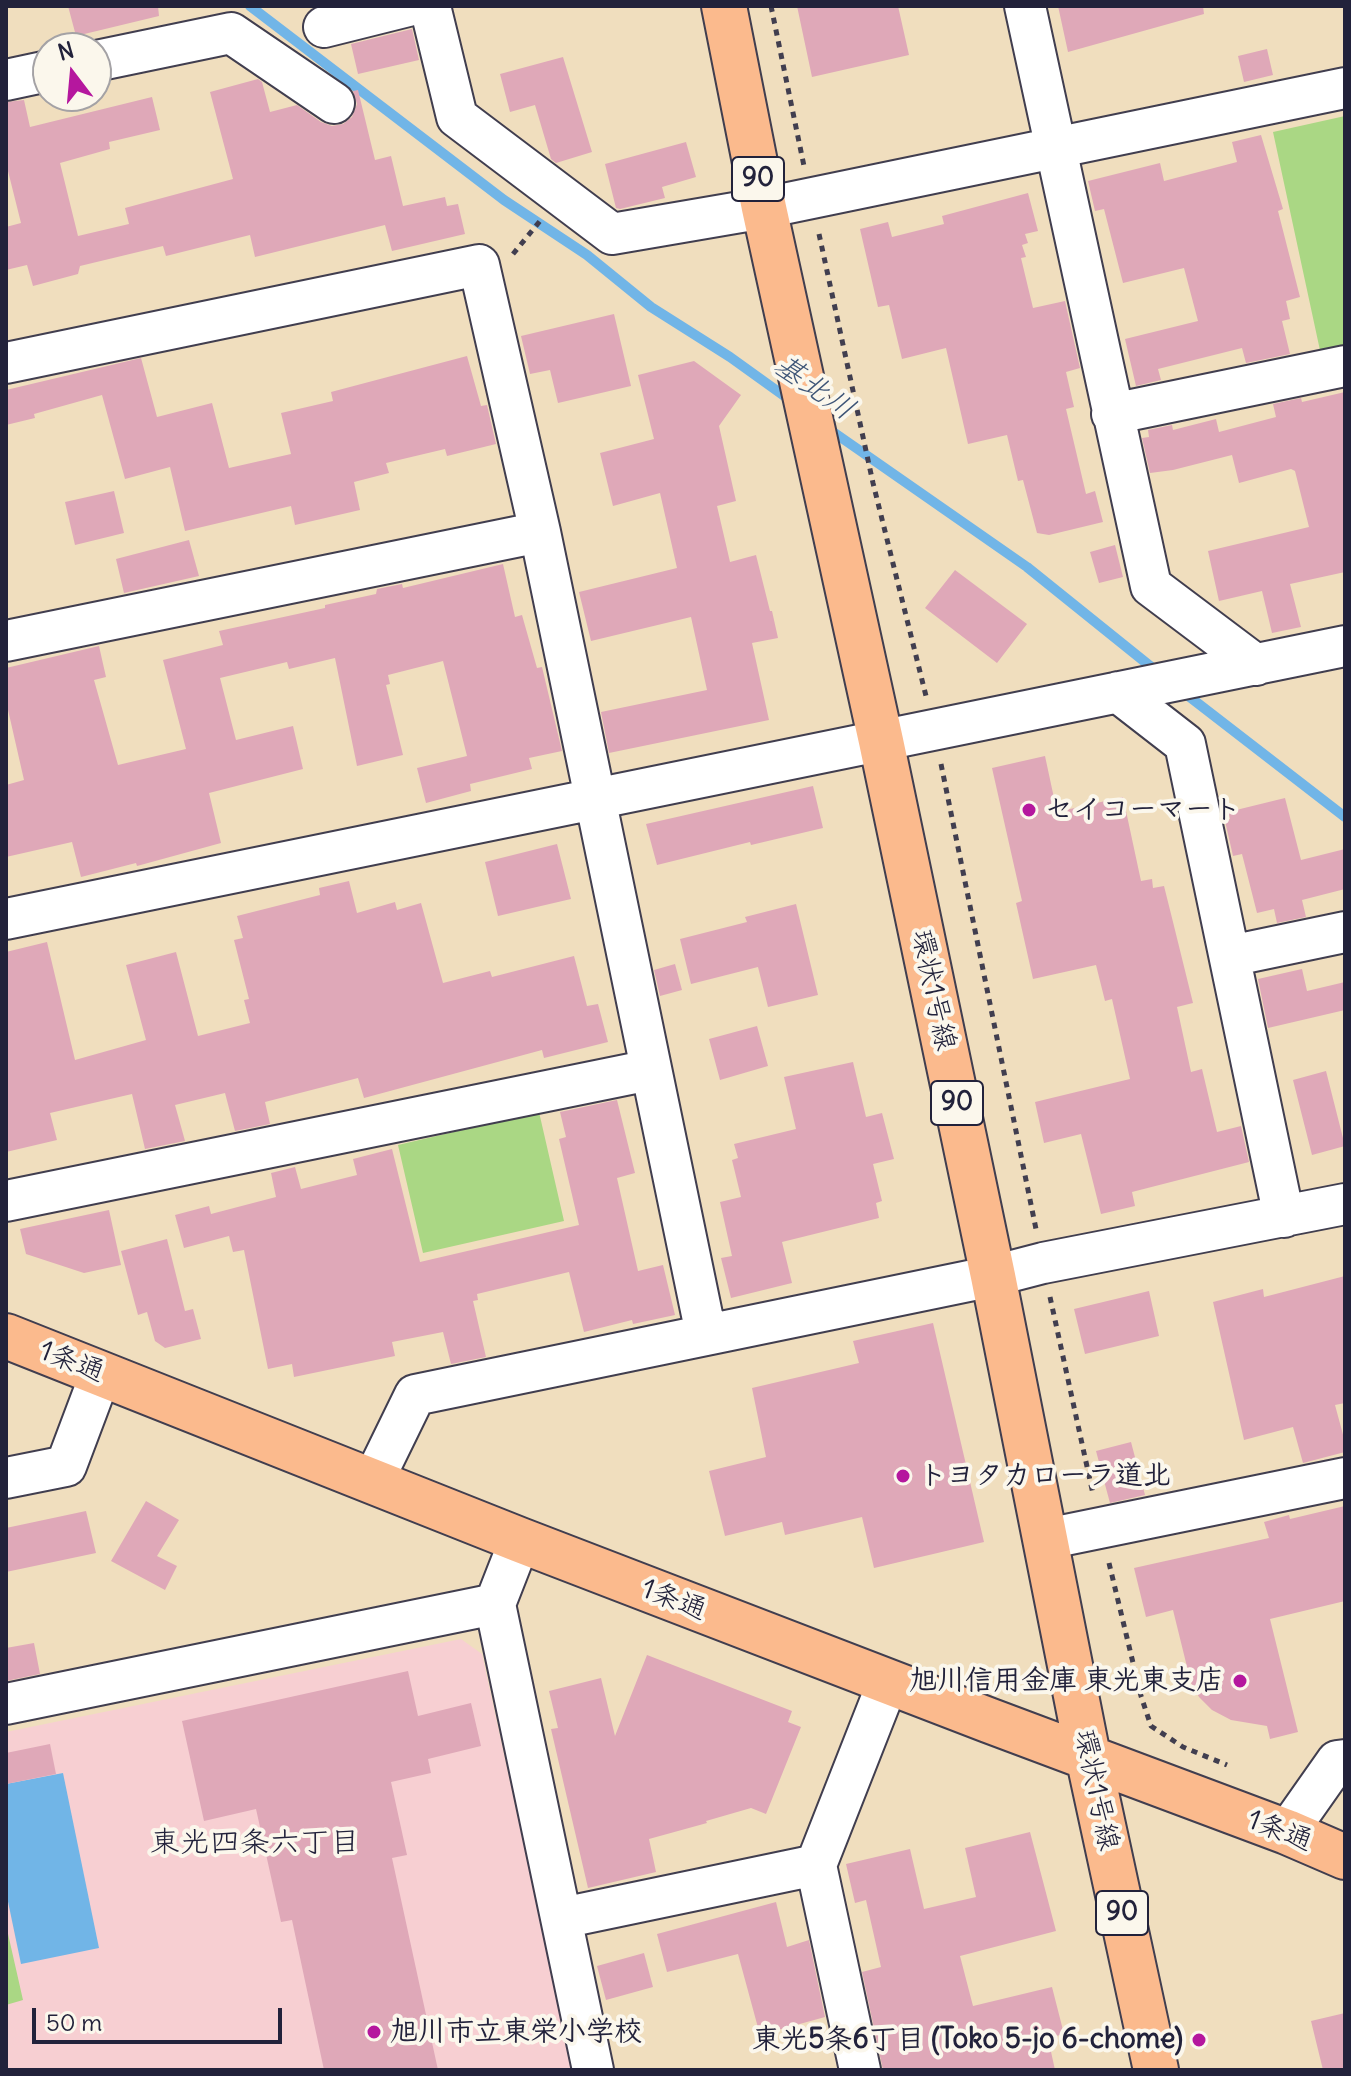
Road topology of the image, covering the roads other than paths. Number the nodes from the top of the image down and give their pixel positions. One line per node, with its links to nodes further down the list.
1 (408, 6): 5 (street)
2 (430, 6): 12 (street)
3 (724, 6): 12 (main road, 環状1号線 / 90)
4 (1025, 6): 11 (street)
5 (324, 27)
6 (112, 58): 10 (street)
7 (32, 74): 8 (street)
8 (6, 80)
9 (1345, 88): 11 (street)
10 (334, 103)
11 (1056, 148): 12 (street); 15 (street)
12 (764, 208): 21 (main road, 環状1号線 / 90)
13 (6, 363): 16 (street)
14 (1345, 366): 15 (street)
15 (1112, 414): 19 (street)
16 (540, 532): 17 (street); 22 (street)
17 (6, 641)
18 (1345, 646): 19 (street)
19 (1256, 665): 20 (street)
20 (1134, 689): 21 (street); 25 (street)
21 (881, 741): 22 (street); 30 (main road, 環状1号線 / 90)
22 (595, 800): 23 (street); 26 (street)
23 (6, 919)
24 (1345, 932): 25 (street)
25 (1230, 956): 29 (street)
26 (650, 1070): 27 (street); 31 (street)
27 (6, 1201)
28 (1345, 1204): 29 (street)
29 (1284, 1217): 30 (street)
30 (993, 1276): 31 (street); 37 (main road, 環状1号線 / 90)
31 (706, 1334): 36 (street)
32 (6, 1336): 33 (main road, 1条通)
33 (101, 1373): 34 (street); 36 (main road, 1条通)
34 (6, 1478)
35 (1345, 1478): 37 (street)
36 (373, 1481): 38 (main road, 1条通)
37 (1046, 1539): 42 (main road, 環状1号線 / 90)
38 (520, 1540): 39 (street); 40 (main road, 1条通)
39 (495, 1604): 41 (street); 47 (street)
40 (888, 1682): 42 (main road, 1条通); 46 (street)
41 (6, 1704)
42 (1088, 1756): 44 (main road, 1条通); 50 (main road, 環状1号線 / 90)
43 (1345, 1760): 44 (street)
44 (1287, 1832): 45 (main road, 1条通)
45 (1345, 1857)
46 (816, 1865): 47 (street); 49 (street)
47 (562, 1918): 48 (street)
48 (593, 2070)
49 (860, 2070)
50 (1156, 2070)

